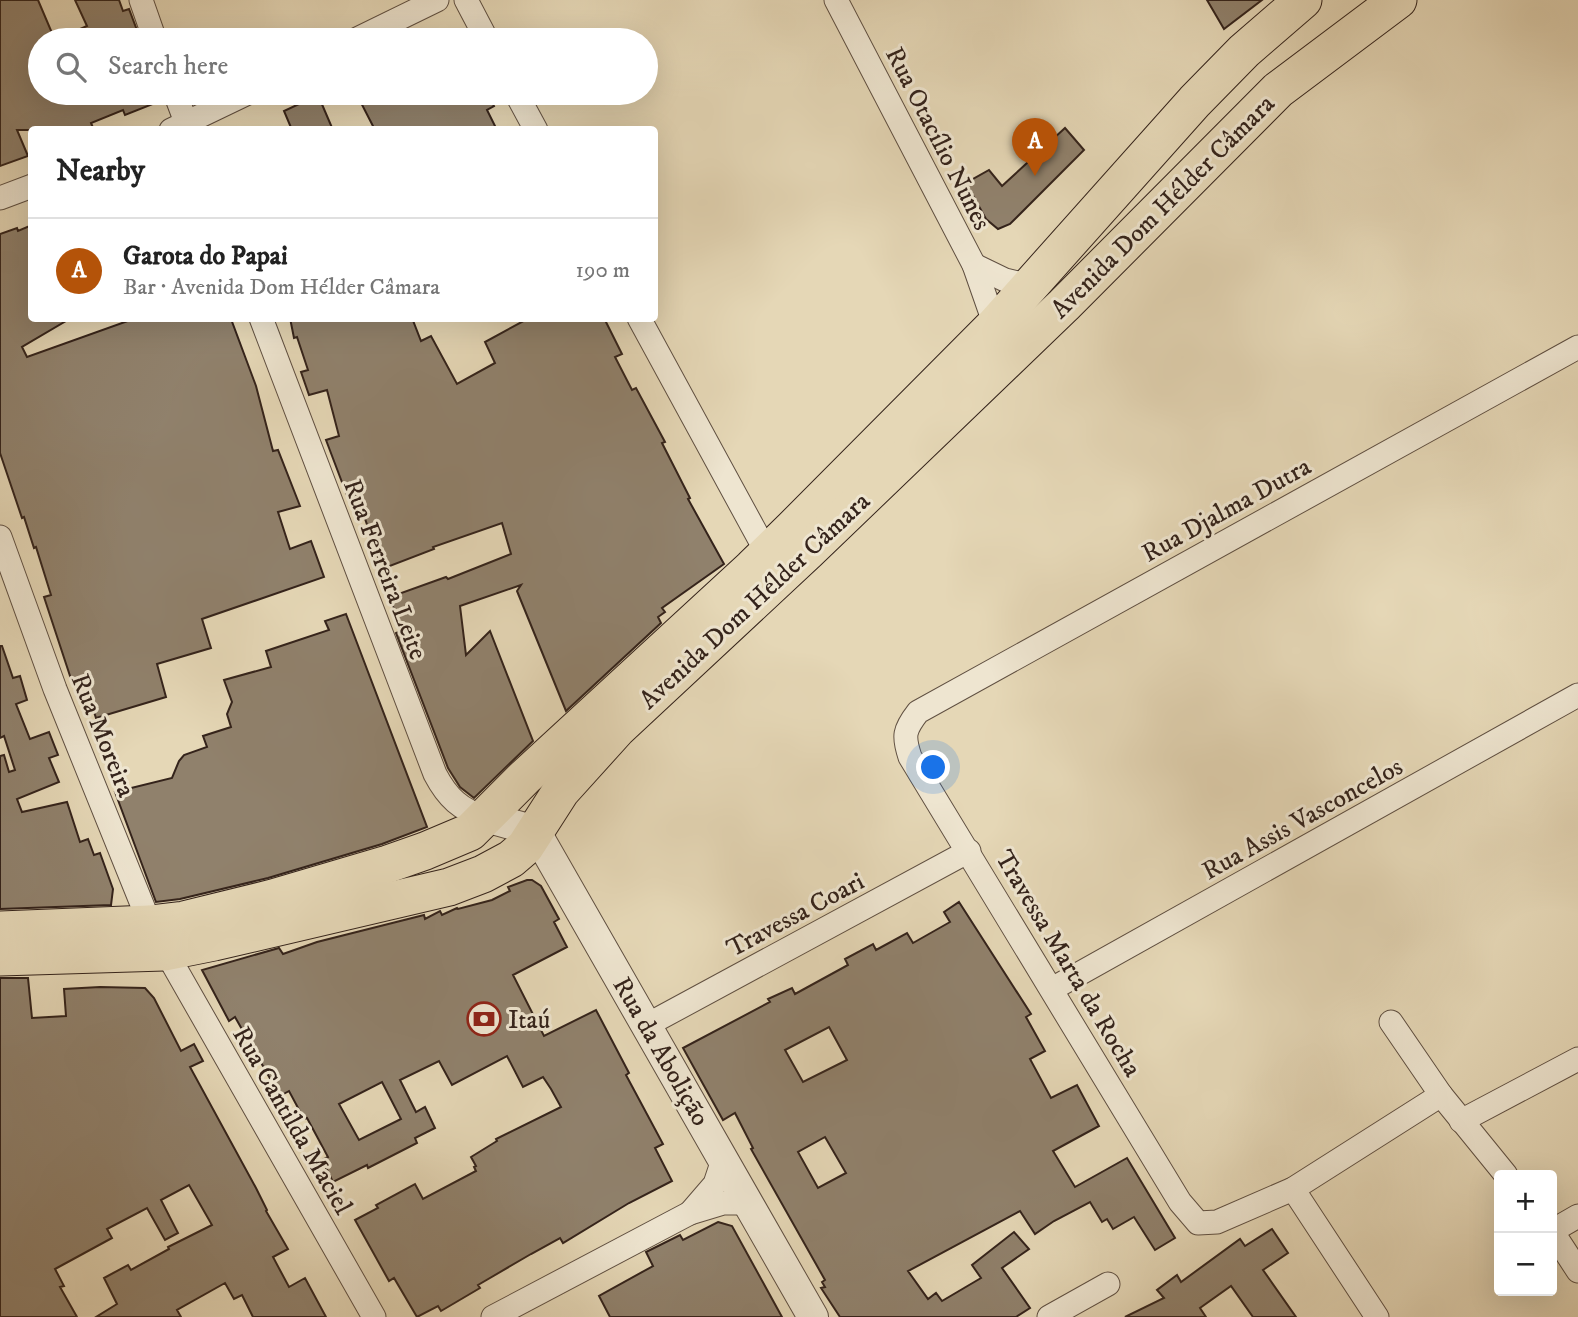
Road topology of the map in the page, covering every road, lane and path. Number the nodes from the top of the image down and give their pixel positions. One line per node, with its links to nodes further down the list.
1 (141, 0): 7 (street)
2 (437, 0): 8 (street)
3 (466, 0): 9 (street)
4 (836, 0): 20 (street, Rua Otacílio Nunes)
5 (1303, 0): 10 (main road, Avenida Dom Hélder Câmara)
6 (1398, 0): 11 (main road, Avenida Dom Hélder Câmara)
7 (152, 28)
8 (380, 28)
9 (481, 28)
10 (1244, 51): 11 (main road); 21 (main road, Avenida Dom Hélder Câmara)
11 (1278, 90): 31 (main road, Avenida Dom Hélder Câmara)
12 (177, 105): 15 (street)
13 (225, 105): 16 (street)
14 (522, 105): 17 (street)
15 (182, 126)
16 (184, 126)
17 (534, 126)
18 (28, 188): 19 (street)
19 (0, 198)
20 (974, 265): 21 (street, Rua Otacílio Nunes); 24 (street, Rua Otacílio Nunes)
21 (1031, 286): 24 (main road, Avenida Dom Hélder Câmara)
22 (263, 322): 30 (street, Rua Ferreira Leite)
23 (641, 322): 27 (street)
24 (995, 325): 27 (main road, Avenida Dom Hélder Câmara)
25 (1578, 347): 29 (street, Rua Djalma Dutra)
26 (0, 537): 34 (street, Rua Moreira)
27 (767, 554): 30 (main road, Avenida Dom Hélder Câmara)
28 (1578, 695): 36 (street, Rua Assis Vasconcelos)
29 (907, 726): 32 (street, Travessa Marta da Rocha)
30 (486, 817): 31 (street); 34 (main road, Avenida Dom Hélder Câmara)
31 (535, 831): 34 (main road, Avenida Dom Hélder Câmara); 38 (street, Rua da Abolição)
32 (969, 852): 36 (street, Travessa Marta da Rocha); 38 (street, Travessa Coari)
33 (0, 930): 34 (main road, Avenida Dom Hélder Câmara)
34 (157, 938): 35 (main road, Avenida Dom Hélder Câmara); 52 (street, Rua Cantilda Maciel)
35 (0, 957)
36 (1052, 989): 44 (street, Travessa Marta da Rocha)
37 (1391, 1022): 40 (street)
38 (647, 1025): 42 (street, Rua da Abolição)
39 (1578, 1059): 41 (street)
40 (1441, 1095): 41 (street); 44 (street)
41 (1461, 1121): 43 (street)
42 (723, 1160): 45 (street, Rua da Abolição); 46 (street)
43 (1502, 1170)
44 (1293, 1189): 56 (street)
45 (748, 1203): 46 (street); 54 (street, Rua da Abolição)
46 (690, 1213): 53 (street)
47 (1578, 1216): 48 (street)
48 (1557, 1228)
49 (1553, 1233): 50 (street)
50 (1578, 1271)
51 (1108, 1284): 55 (street)
52 (374, 1317)
53 (493, 1317)
54 (813, 1317)
55 (1049, 1317)
56 (1377, 1317)

